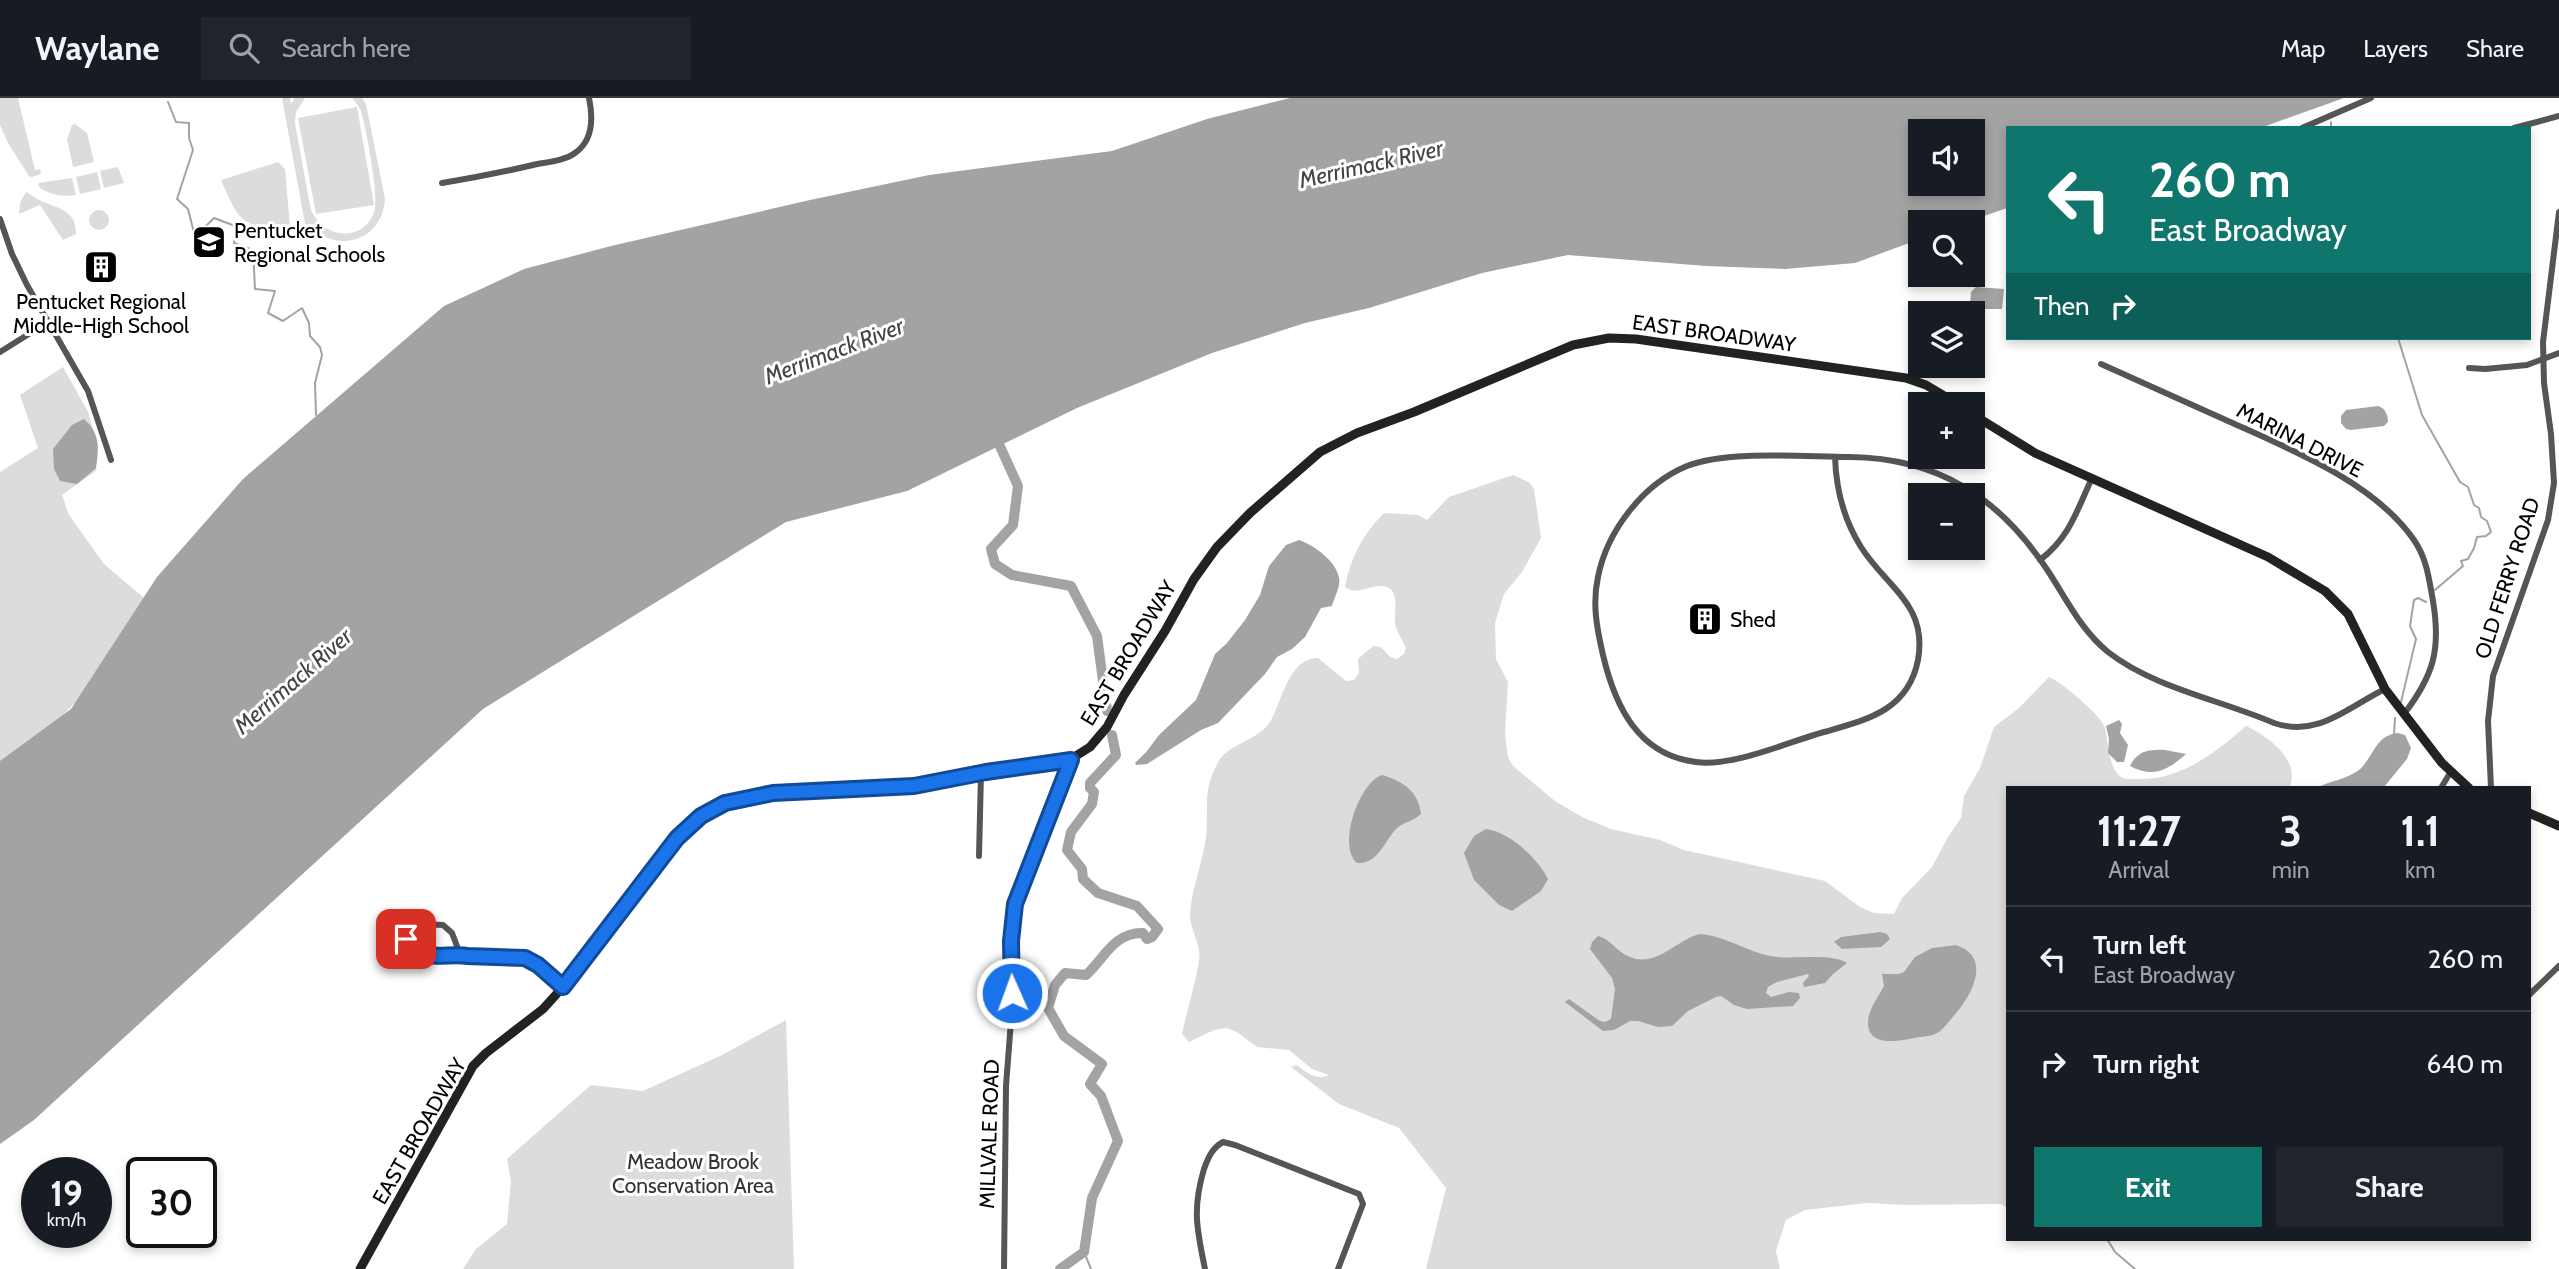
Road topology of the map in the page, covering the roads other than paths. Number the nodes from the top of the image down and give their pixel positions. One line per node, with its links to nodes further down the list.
1 (589, 98): 6 (street)
2 (2371, 98): 4 (street)
3 (2559, 116): 5 (street)
4 (2307, 126)
5 (2522, 126)
6 (442, 183)
7 (2559, 212): 9 (street, OLD FERRY ROAD)
8 (0, 219): 10 (street)
9 (2555, 268): 13 (street, OLD FERRY ROAD)
10 (48, 322): 11 (street); 19 (street)
11 (0, 352)
12 (2559, 353): 13 (street)
13 (2543, 359): 15 (street); 29 (street, OLD FERRY ROAD)
14 (2101, 364): 23 (street, MARINA DRIVE)
15 (2469, 368)
16 (1937, 392): 24 (street, EAST BROADWAY)
17 (1985, 422): 20 (street)
18 (1835, 457): 18 (street); 21 (street)
19 (111, 460)
20 (2092, 478): 21 (street); 22 (street)
21 (2040, 560): 22 (street)
22 (2385, 689): 23 (street)
23 (2404, 714): 26 (street)
24 (1071, 760): 25 (street, EAST BROADWAY); 38 (street, MILLVALE ROAD)
25 (981, 773): 32 (street); 35 (street, EAST BROADWAY)
26 (2450, 773): 27 (street); 28 (street)
27 (2442, 786)
28 (2466, 786)
29 (2491, 786)
30 (2531, 814): 31 (street)
31 (2559, 827)
32 (979, 856)
33 (460, 954): 33 (street); 35 (street)
34 (2559, 966): 36 (street)
35 (563, 987): 37 (street, EAST BROADWAY)
36 (2531, 993)
37 (360, 1269)
38 (1004, 1269)
39 (1205, 1269): 40 (street)
40 (1338, 1269)

